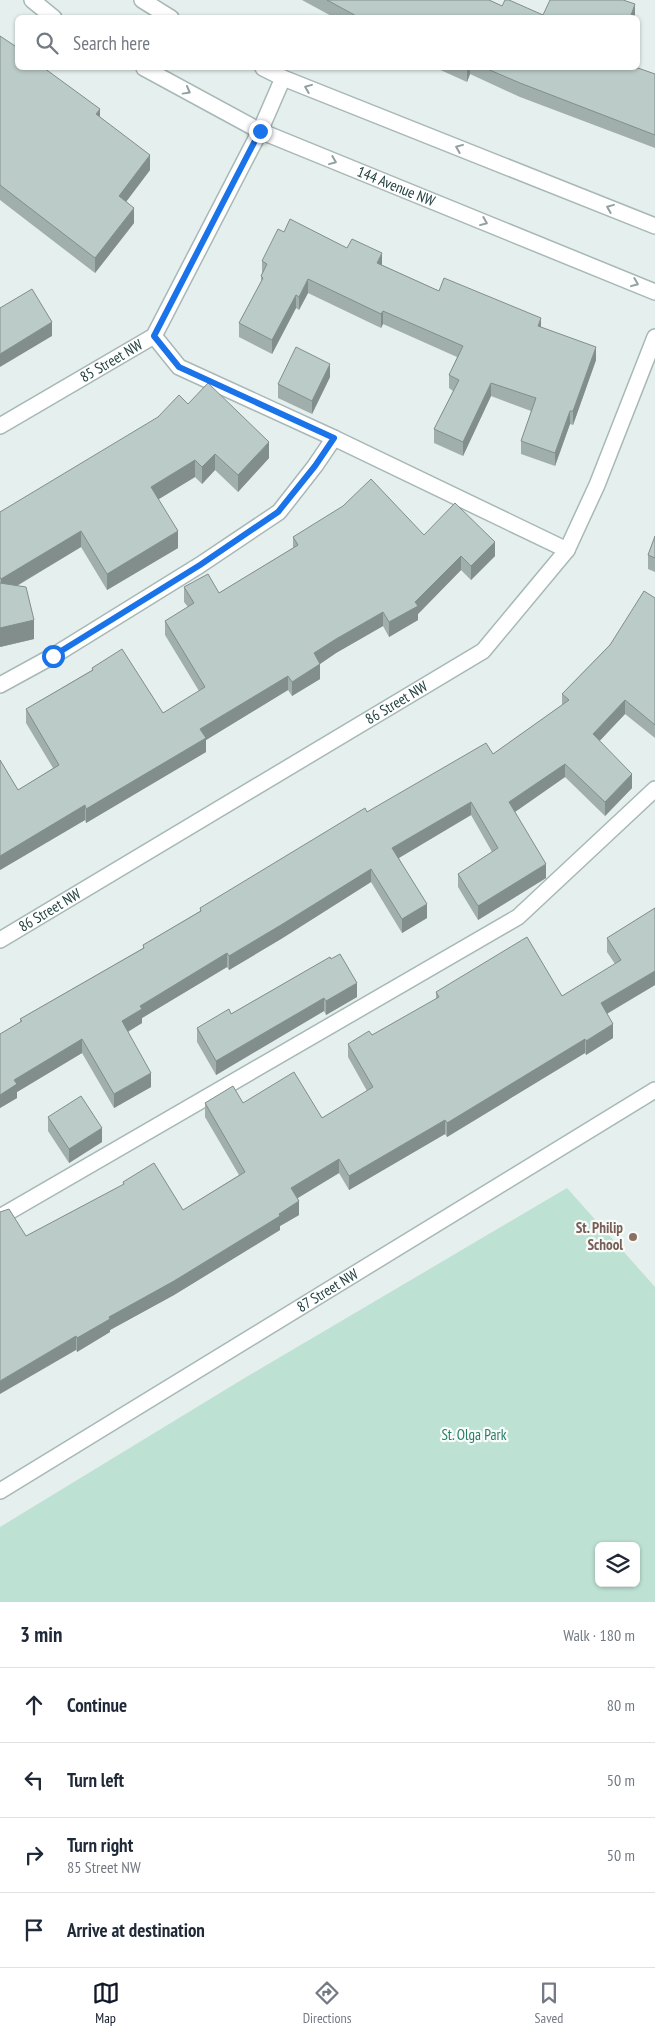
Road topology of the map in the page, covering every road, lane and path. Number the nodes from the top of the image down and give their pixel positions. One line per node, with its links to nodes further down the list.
1 (32, 0): 3 (street)
2 (142, 0): 4 (street)
3 (50, 15)
4 (166, 15)
5 (148, 70): 8 (street, 144 Avenue NW, one-way to 8)
6 (268, 70): 7 (street)
7 (283, 78): 8 (street, 85 Street NW); 9 (street, one-way to 7)
8 (260, 131): 10 (street, 144 Avenue NW, one-way to 10); 11 (street, 85 Street NW)
9 (655, 226)
10 (655, 292)
11 (154, 336): 13 (street, 85 Street NW); 14 (street)
12 (655, 337): 15 (street, 86 Street NW)
13 (0, 426)
14 (334, 438): 15 (street); 16 (street)
15 (567, 550): 18 (street, 86 Street NW)
16 (0, 685)
17 (655, 789): 20 (street)
18 (0, 940)
19 (655, 1090): 21 (street, 87 Street NW)
20 (0, 1217)
21 (2, 1486)

